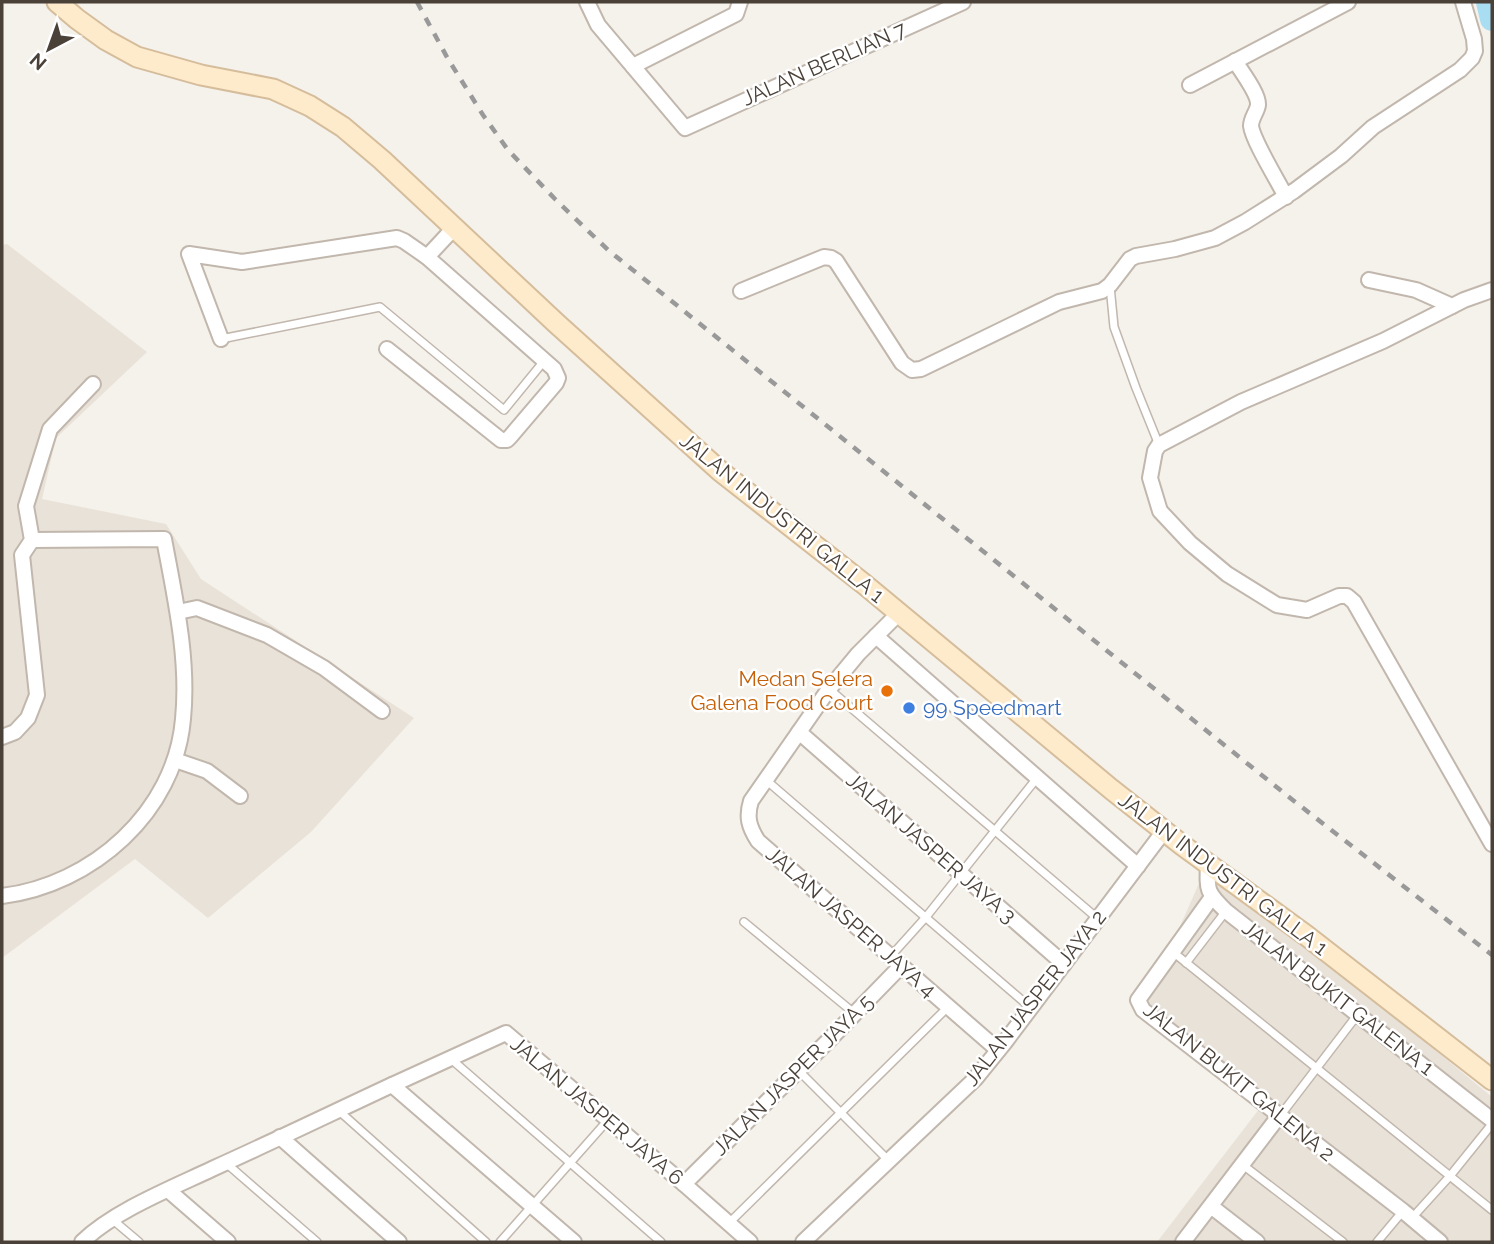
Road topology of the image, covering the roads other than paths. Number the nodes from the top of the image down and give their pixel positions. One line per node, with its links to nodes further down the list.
1 (57, 2): 11 (main road, JALAN INDUSTRI GALLA 1)
2 (587, 2): 8 (street)
3 (740, 2): 8 (street)
4 (960, 2): 8 (street, JALAN BERLIAN 7)
5 (1348, 2): 7 (street)
6 (1462, 2): 10 (street)
7 (1236, 61): 9 (street); 10 (street)
8 (633, 66)
9 (1190, 85)
10 (1286, 197): 14 (street)
11 (454, 228): 12 (street); 25 (main road, JALAN INDUSTRI GALLA 1)
12 (427, 257): 18 (street); 20 (street)
13 (1369, 280): 17 (street)
14 (1110, 285): 16 (street); 22 (lane)
15 (1492, 290): 17 (street)
16 (740, 291)
17 (1452, 306): 22 (street)
18 (221, 339): 20 (lane)
19 (387, 349): 20 (street)
20 (544, 361)
21 (93, 384): 23 (street)
22 (1159, 445): 35 (street)
23 (32, 540): 24 (street); 30 (street)
24 (178, 612): 28 (street); 31 (street)
25 (898, 614): 26 (street, JALAN JASPER JAYA 4); 37 (main road, JALAN INDUSTRI GALLA 1)
26 (876, 636): 27 (street, JALAN JASPER JAYA 4); 32 (street)
27 (829, 689): 29 (street, JALAN JASPER JAYA 4); 36 (lane)
28 (382, 712)
29 (799, 732): 33 (street, JALAN JASPER JAYA 4); 41 (street, JALAN JASPER JAYA 3)
30 (2, 737)
31 (175, 760): 34 (street); 42 (street)
32 (1037, 777): 36 (lane); 40 (street)
33 (766, 780): 45 (lane); 49 (street, JALAN JASPER JAYA 4)
34 (240, 796)
35 (1486, 816): 38 (street)
36 (995, 830): 41 (lane); 46 (lane)
37 (1164, 831): 39 (main road, JALAN INDUSTRI GALLA 1); 40 (street, JALAN JASPER JAYA 2)
38 (1492, 844)
39 (1208, 863): 43 (street); 60 (main road, JALAN INDUSTRI GALLA 1)
40 (1138, 866): 46 (street, JALAN JASPER JAYA 2)
41 (960, 873): 45 (lane); 51 (street, JALAN JASPER JAYA 3)
42 (2, 895)
43 (1212, 897): 44 (street, JALAN BUKIT GALENA 1); 48 (street, JALAN BUKIT GALENA 2)
44 (1226, 911): 50 (lane); 55 (street, JALAN BUKIT GALENA 1)
45 (926, 917): 49 (lane); 53 (lane)
46 (1098, 919): 51 (street, JALAN JASPER JAYA 2)
47 (744, 922): 54 (lane)
48 (1172, 952): 50 (lane); 64 (street, JALAN BUKIT GALENA 2)
49 (896, 961): 52 (street, JALAN JASPER JAYA 4); 54 (street, JALAN JASPER JAYA 5)
50 (1186, 963): 58 (lane)
51 (1064, 964): 53 (street, JALAN JASPER JAYA 2)
52 (948, 1007): 56 (street, JALAN JASPER JAYA 4); 63 (lane)
53 (1031, 1008): 56 (street, JALAN JASPER JAYA 2)
54 (855, 1013): 59 (street, JALAN JASPER JAYA 5)
55 (1359, 1014): 58 (lane); 66 (street, JALAN BUKIT GALENA 1)
56 (998, 1050): 68 (street, JALAN JASPER JAYA 2)
57 (451, 1059): 61 (street, JALAN JASPER JAYA 6); 65 (street, JALAN JASPER JAYA 6); 70 (lane)
58 (1317, 1069): 64 (lane); 72 (lane)
59 (798, 1070): 63 (lane); 73 (street, JALAN JASPER JAYA 5)
60 (1492, 1080)
61 (392, 1085): 62 (street, JALAN JASPER JAYA 6); 75 (street)
62 (338, 1110): 67 (street, JALAN JASPER JAYA 6); 86 (lane)
63 (841, 1114): 68 (lane); 80 (lane)
64 (1279, 1116): 71 (street); 78 (street, JALAN BUKIT GALENA 2)
65 (608, 1119): 70 (lane); 73 (street, JALAN JASPER JAYA 6)
66 (1492, 1122): 72 (lane)
67 (280, 1138): 69 (street, JALAN JASPER JAYA 6); 85 (street)
68 (889, 1161): 91 (street, JALAN JASPER JAYA 2)
69 (226, 1163): 74 (street, JALAN JASPER JAYA 6); 84 (lane)
70 (571, 1163): 75 (lane); 89 (lane)
71 (1243, 1165): 76 (street); 94 (lane)
72 (1450, 1176): 77 (lane); 78 (lane)
73 (684, 1184): 80 (street, JALAN JASPER JAYA 6)
74 (168, 1190): 79 (street, JALAN JASPER JAYA 6); 83 (street)
75 (532, 1206): 87 (lane); 88 (street)
76 (1212, 1207): 92 (street); 93 (street)
77 (1492, 1210)
78 (1407, 1215): 95 (lane); 96 (street, JALAN BUKIT GALENA 2)
79 (112, 1219): 81 (street, JALAN JASPER JAYA 6); 82 (lane)
80 (729, 1223): 90 (street, JALAN JASPER JAYA 6)
81 (82, 1242)
82 (139, 1242)
83 (228, 1242)
84 (317, 1242)
85 (399, 1242)
86 (486, 1242)
87 (500, 1242)
88 (573, 1242)
89 (661, 1242)
90 (750, 1242)
91 (803, 1242)
92 (1183, 1242)
93 (1257, 1242)
94 (1343, 1242)
95 (1377, 1242)
96 (1440, 1242)

